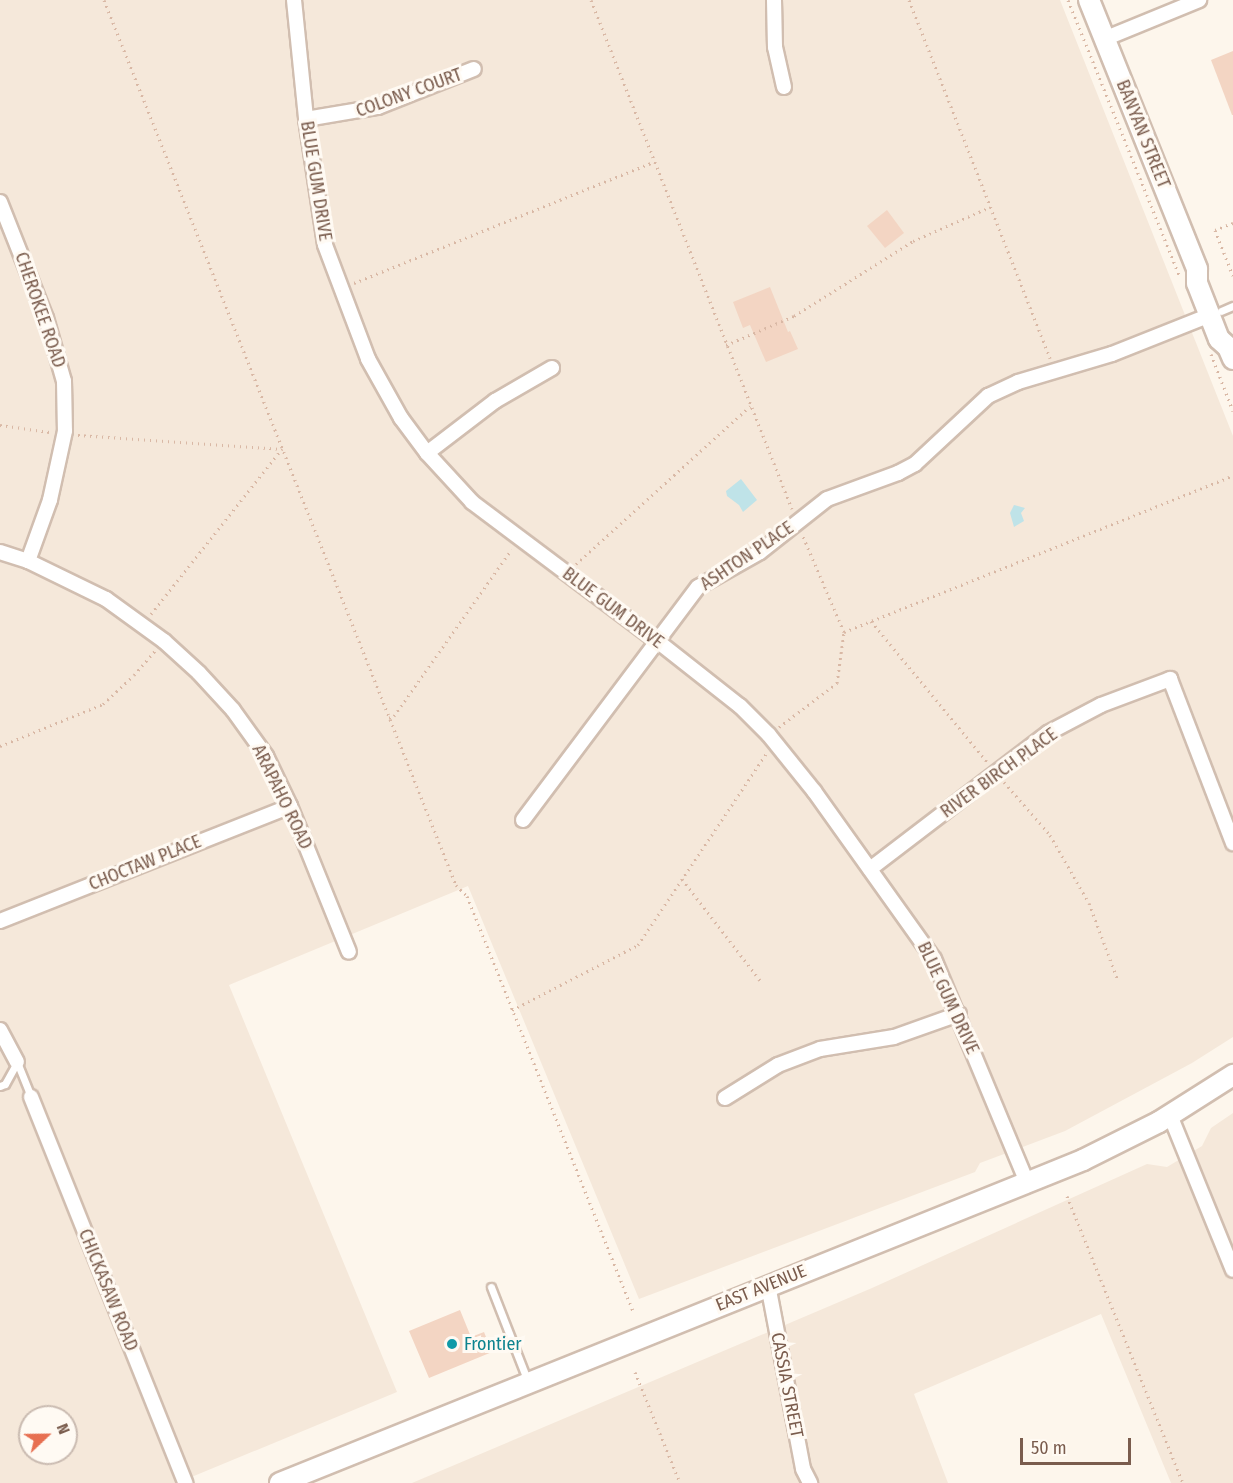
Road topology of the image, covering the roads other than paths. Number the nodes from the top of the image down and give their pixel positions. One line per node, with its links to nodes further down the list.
1 (294, 0): 8 (street, BLUE GUM DRIVE)
2 (774, 0): 7 (street)
3 (1089, 0): 5 (main road, BANYAN STREET)
4 (1199, 0): 5 (street)
5 (1104, 39): 10 (main road, BANYAN STREET)
6 (474, 69): 8 (street, COLONY COURT)
7 (784, 87)
8 (306, 119): 13 (street, BLUE GUM DRIVE)
9 (0, 202): 15 (street, CHEROKEE ROAD)
10 (1221, 311): 11 (main road, BANYAN STREET); 16 (street, ASHTON PLACE)
11 (1223, 352)
12 (552, 368): 13 (street)
13 (427, 453): 16 (street, BLUE GUM DRIVE)
14 (0, 552): 15 (street, ARAPAHO ROAD)
15 (28, 561): 17 (street, ARAPAHO ROAD)
16 (656, 640): 18 (street, ASHTON PLACE); 20 (street, BLUE GUM DRIVE)
17 (290, 806): 21 (street, CHOCTAW PLACE); 22 (street, ARAPAHO ROAD)
18 (523, 820)
19 (1233, 843): 20 (street, RIVER BIRCH PLACE)
20 (870, 868): 23 (street, BLUE GUM DRIVE)
21 (0, 921)
22 (349, 952)
23 (959, 1014): 29 (street); 31 (street, BLUE GUM DRIVE)
24 (0, 1030): 25 (street)
25 (17, 1062): 27 (lane); 28 (lane)
26 (1233, 1075): 30 (main road, EAST AVENUE)
27 (0, 1086)
28 (32, 1097): 36 (street, CHICKASAW ROAD)
29 (725, 1098)
30 (1170, 1115): 31 (main road, EAST AVENUE); 32 (street)
31 (1027, 1182): 33 (main road, EAST AVENUE)
32 (1233, 1270)
33 (768, 1285): 35 (main road, EAST AVENUE); 38 (street, CASSIA STREET)
34 (491, 1287): 35 (lane)
35 (528, 1382): 37 (main road, EAST AVENUE)
36 (185, 1483)
37 (280, 1483)
38 (810, 1483)

